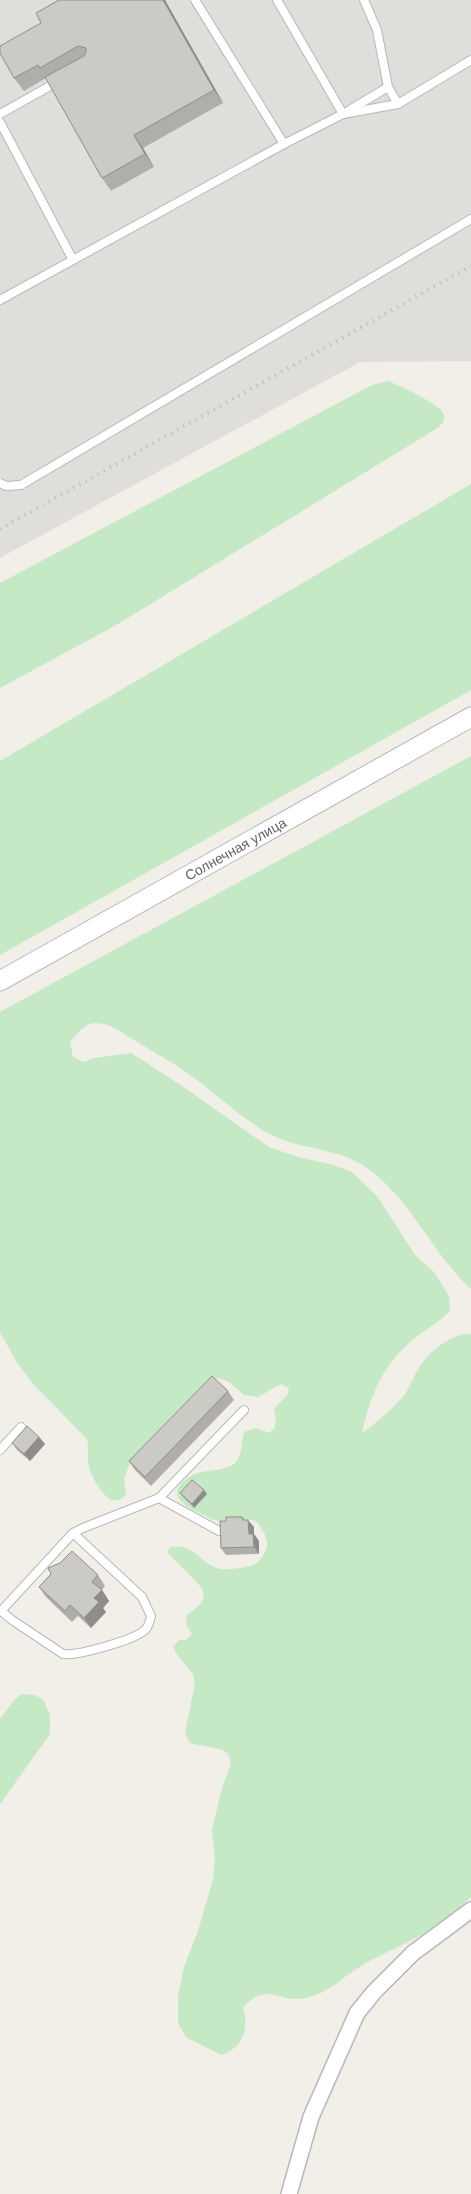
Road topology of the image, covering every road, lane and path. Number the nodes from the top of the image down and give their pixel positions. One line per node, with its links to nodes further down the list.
1 (195, 0): 11 (lane)
2 (278, 0): 9 (lane)
3 (366, 0): 6 (lane)
4 (471, 60): 7 (lane)
5 (65, 78): 8 (lane)
6 (388, 87): 7 (lane); 9 (lane)
7 (398, 104): 9 (lane)
8 (0, 114)
9 (343, 114): 11 (lane)
10 (0, 122): 13 (lane)
11 (284, 144): 13 (lane)
12 (471, 219): 15 (lane)
13 (73, 260): 14 (lane)
14 (0, 300)
15 (0, 483)
16 (471, 717): 17 (street, Солнечная улица)
17 (0, 981)
18 (244, 1410): 21 (lane)
19 (22, 1427): 20 (lane)
20 (0, 1450)
21 (159, 1498): 22 (lane); 23 (lane)
22 (219, 1530)
23 (73, 1533): 24 (lane); 24 (lane)
24 (1, 1611)
25 (471, 1910): 26 (street)
26 (290, 2194)

